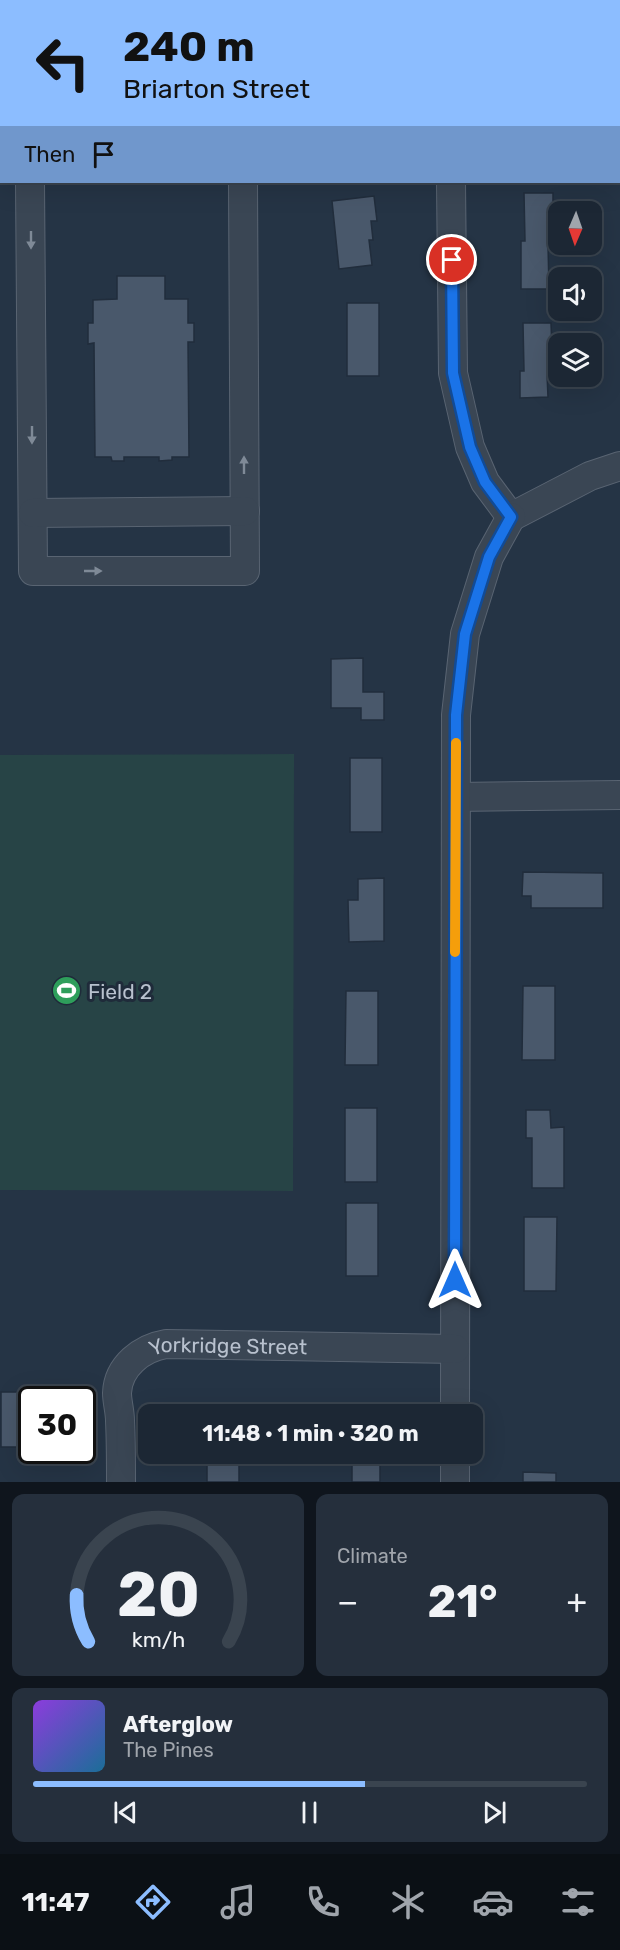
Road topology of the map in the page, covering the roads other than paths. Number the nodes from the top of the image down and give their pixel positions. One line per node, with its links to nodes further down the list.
1 (30, 183): 6 (street, one-way to 6)
2 (243, 183): 5 (street, one-way to 2)
3 (451, 183): 7 (street)
4 (620, 466): 7 (street)
5 (244, 511): 6 (street); 6 (street, one-way to 5)
6 (33, 513)
7 (511, 517): 9 (street)
8 (620, 795): 9 (street)
9 (456, 797): 10 (street)
10 (455, 1349): 11 (street); 13 (street, Yorkridge Street)
11 (455, 1404)
12 (455, 1464): 14 (street)
13 (121, 1482)
14 (455, 1482)

